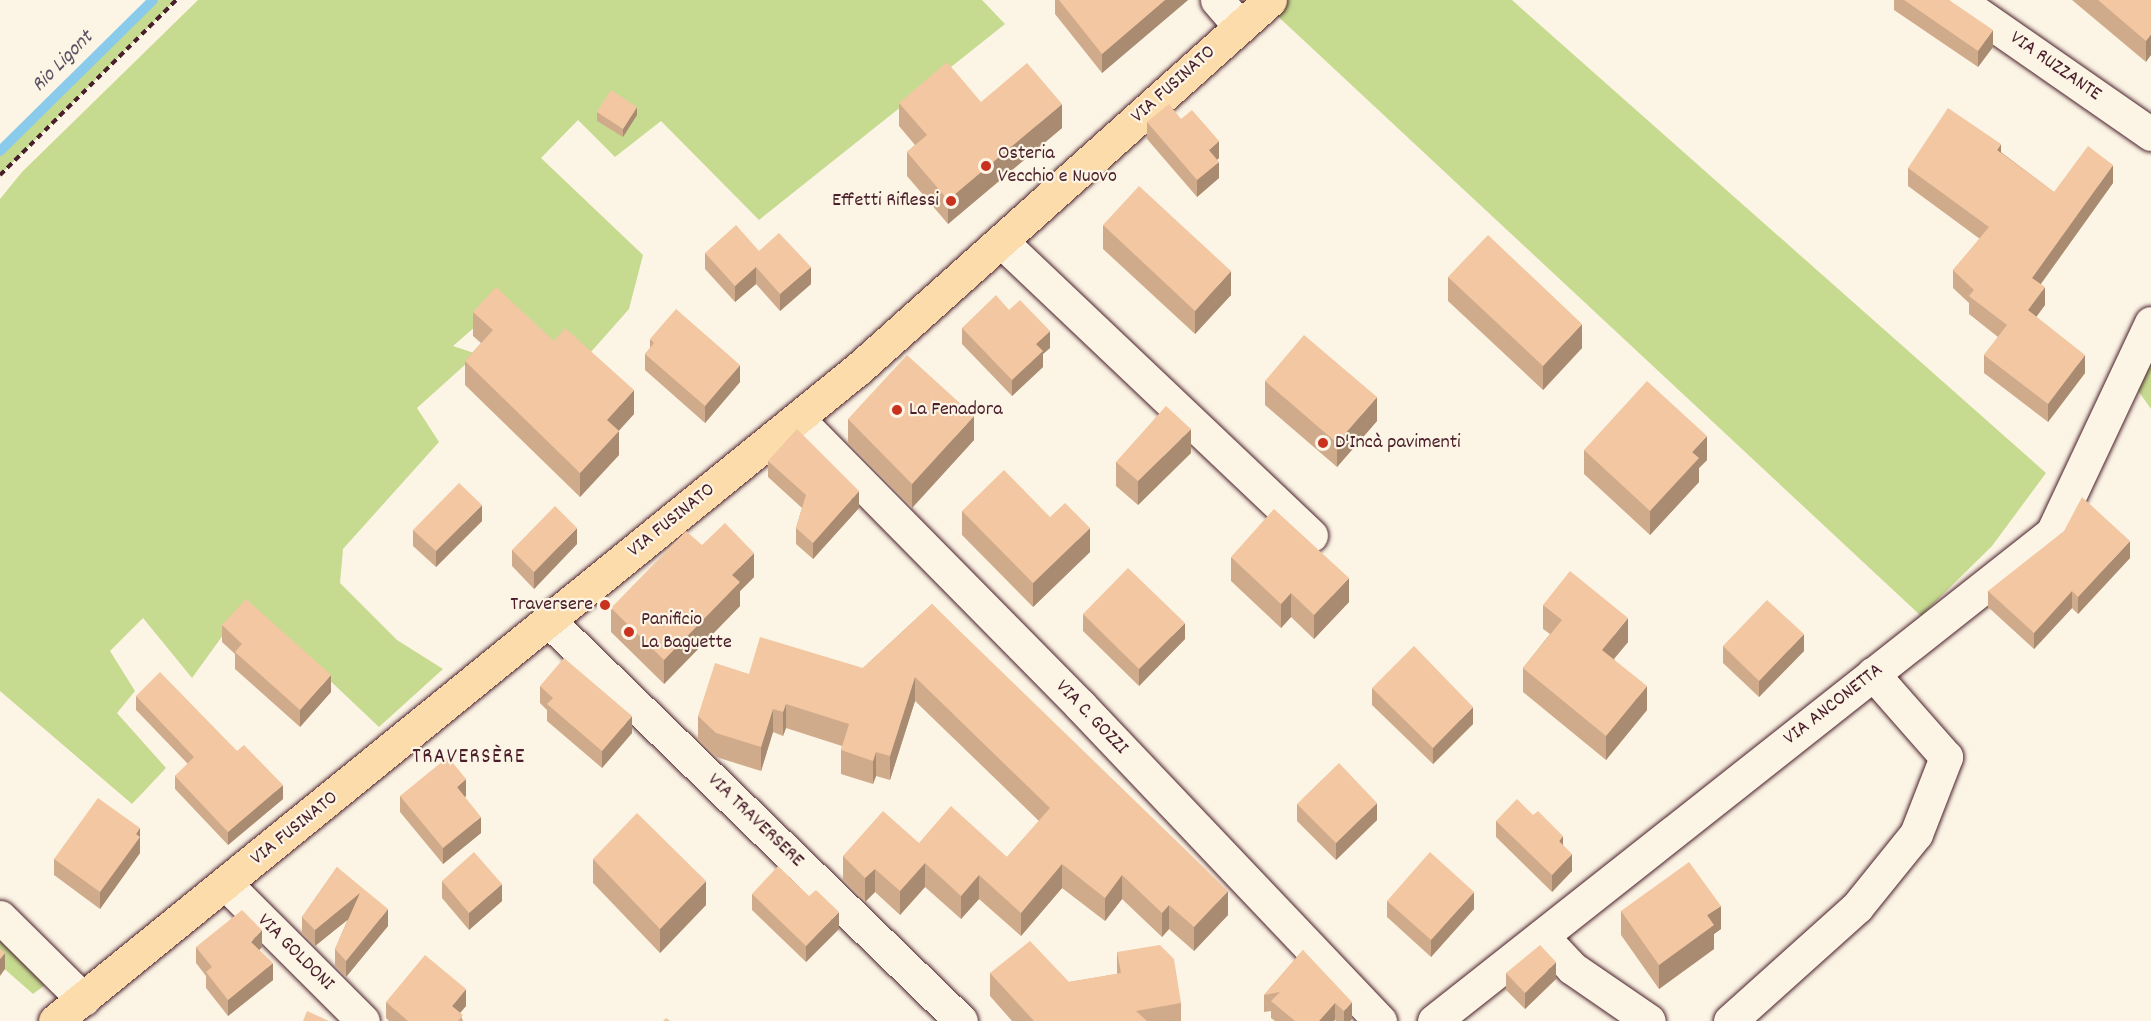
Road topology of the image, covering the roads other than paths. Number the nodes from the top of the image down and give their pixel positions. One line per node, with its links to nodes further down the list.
1 (1217, 0): 4 (street)
2 (1269, 0): 4 (main road, VIA FUSINATO)
3 (1958, 0): 5 (street, VIA RUZZANTE)
4 (1240, 26): 6 (main road, VIA FUSINATO)
5 (2151, 134)
6 (1002, 242): 8 (main road, VIA FUSINATO); 9 (street)
7 (2151, 323): 11 (street, VIA ANCONETTA)
8 (798, 419): 10 (main road, VIA FUSINATO); 19 (street, VIA C. GOZZI)
9 (1311, 535)
10 (549, 621): 12 (main road, VIA FUSINATO); 18 (street, VIA TRAVERSERE)
11 (1873, 674): 14 (street, VIA ANCONETTA); 22 (street)
12 (227, 885): 15 (main road, VIA FUSINATO); 17 (street, VIA GOLDONI)
13 (0, 917): 15 (street)
14 (1542, 936): 20 (street, VIA ANCONETTA); 21 (street)
15 (83, 999): 16 (main road, VIA FUSINATO)
16 (56, 1021)
17 (363, 1021)
18 (961, 1021)
19 (1380, 1021)
20 (1434, 1021)
21 (1649, 1021)
22 (1730, 1021)

